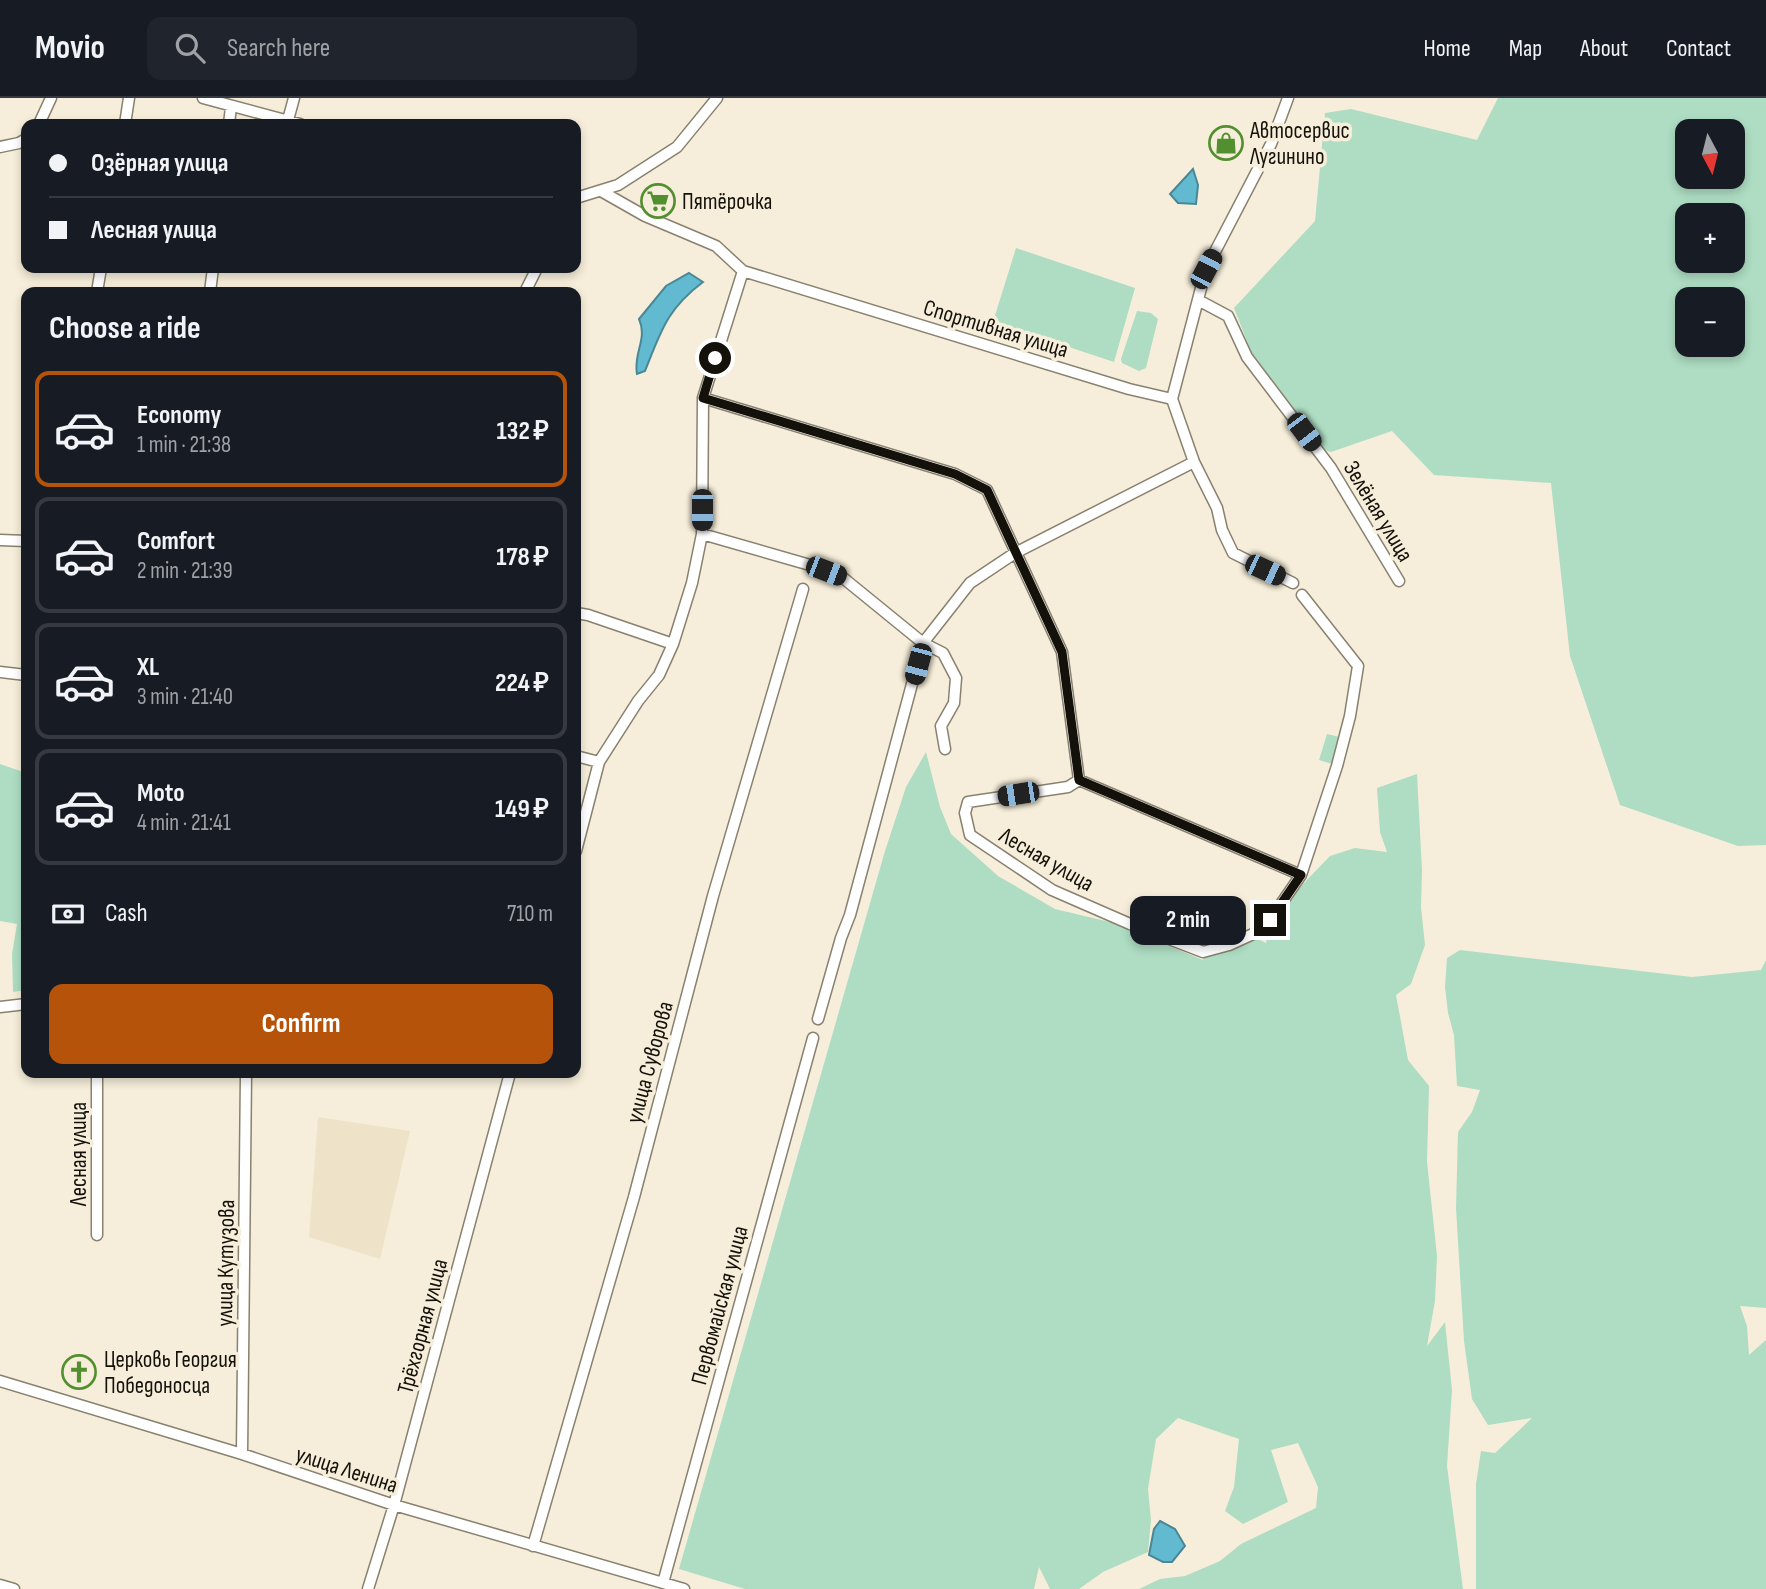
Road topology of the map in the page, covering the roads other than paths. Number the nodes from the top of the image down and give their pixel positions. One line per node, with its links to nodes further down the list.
1 (51, 98): 8 (street)
2 (129, 98): 9 (street)
3 (203, 98): 7 (street)
4 (294, 98): 12 (street)
5 (717, 98): 15 (street)
6 (1287, 98): 18 (street)
7 (231, 107): 10 (street); 11 (street)
8 (40, 119)
9 (126, 119)
10 (230, 119)
11 (284, 119)
12 (288, 119)
13 (21, 142): 14 (street)
14 (0, 147)
15 (601, 191): 16 (street); 17 (street, Спортивная улица)
16 (581, 197)
17 (743, 271): 19 (street); 20 (street, Спортивная улица)
18 (1198, 300): 20 (street); 26 (street, Зелёная улица)
19 (703, 398): 22 (street); 25 (street)
20 (1172, 399): 21 (street)
21 (1194, 462): 25 (street); 27 (street)
22 (702, 534): 31 (street); 32 (street)
23 (0, 540): 24 (street)
24 (21, 541)
25 (1015, 553): 31 (street); 38 (street)
26 (1399, 581)
27 (1293, 583)
28 (803, 589): 52 (street, улица Суворова)
29 (1302, 595): 40 (street)
30 (581, 614): 32 (street)
31 (923, 643): 35 (street); 43 (street)
32 (673, 644): 37 (street)
33 (0, 672): 34 (street)
34 (21, 674)
35 (945, 749)
36 (581, 757): 37 (street)
37 (599, 762): 39 (street)
38 (1079, 780): 40 (street); 40 (street, Лесная улица)
39 (581, 832)
40 (1301, 875)
41 (21, 1005): 42 (street)
42 (0, 1007)
43 (818, 1018)
44 (813, 1038): 53 (street, Первомайская улица)
45 (97, 1078): 48 (street, Лесная улица)
46 (246, 1078): 50 (street, улица Кутузова)
47 (505, 1078): 51 (street, Трёхгорная улица)
48 (97, 1235)
49 (0, 1381): 50 (street, улица Ленина)
50 (242, 1454): 51 (street, улица Ленина)
51 (394, 1505): 52 (street, улица Ленина); 56 (street, Трёхгорная улица)
52 (533, 1546): 53 (street, улица Ленина)
53 (663, 1583): 57 (street, улица Ленина)
54 (0, 1585): 55 (street)
55 (14, 1589)
56 (368, 1589)
57 (684, 1589)

